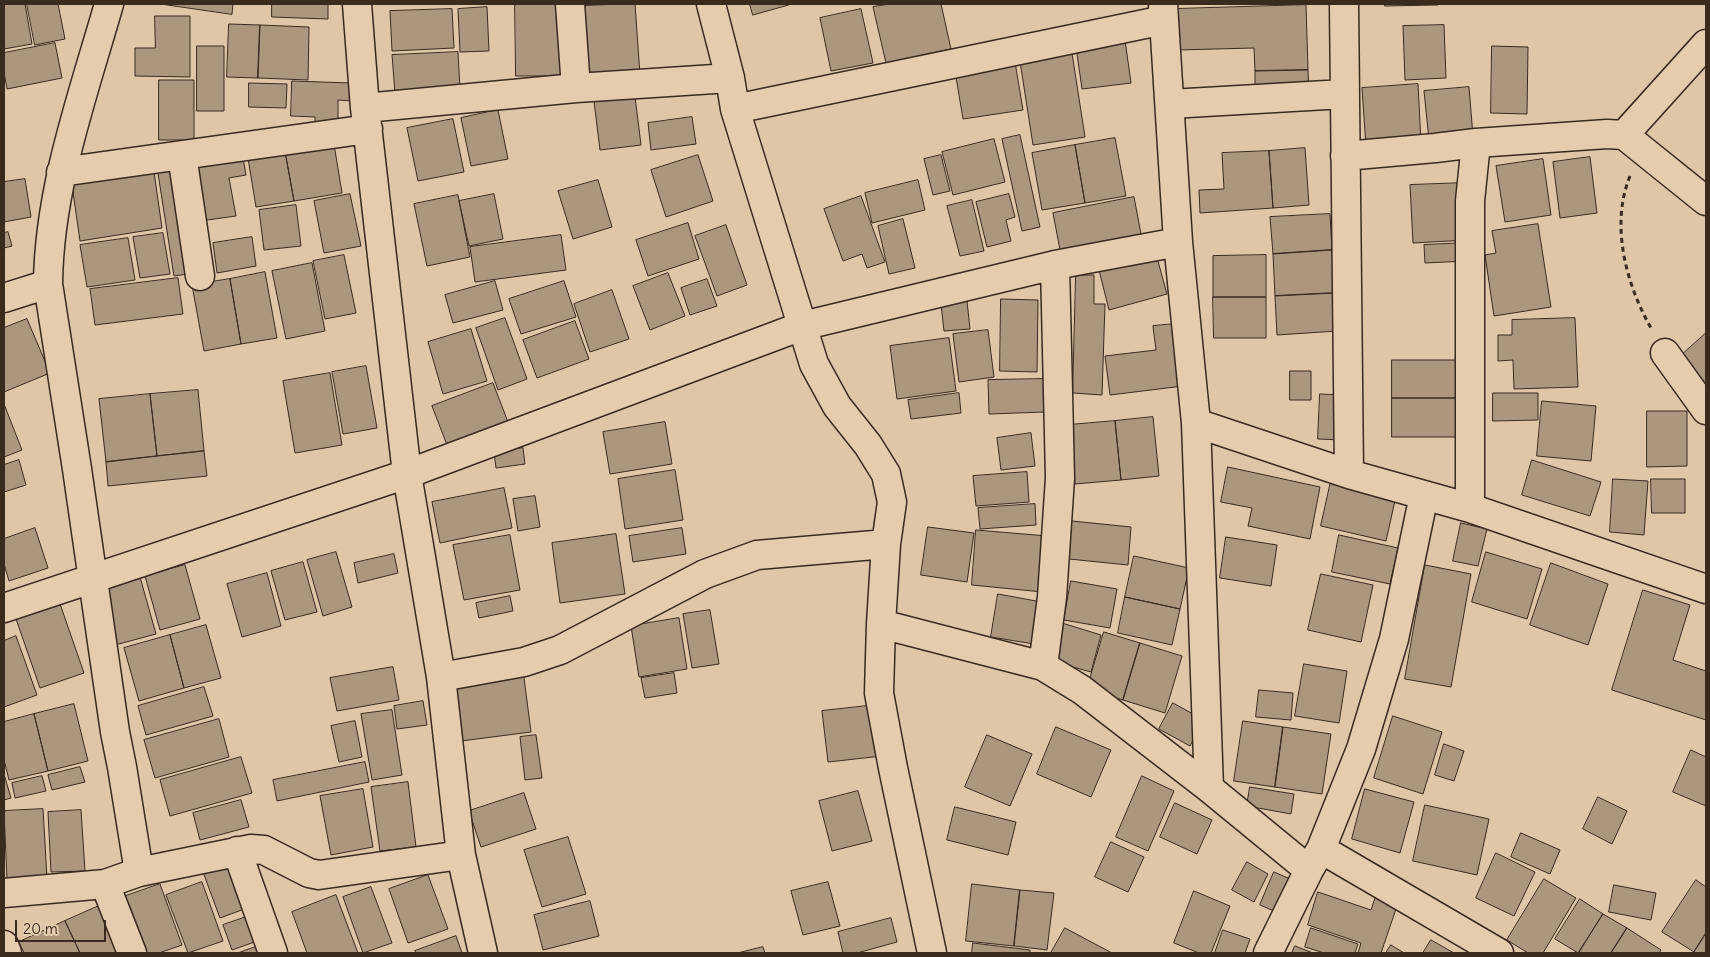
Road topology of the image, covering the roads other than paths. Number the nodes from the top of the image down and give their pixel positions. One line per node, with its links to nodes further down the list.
1 (110, 4): 18 (street)
2 (357, 4): 13 (street)
3 (570, 4): 9 (street)
4 (712, 4): 8 (street)
5 (1344, 4): 10 (street)
6 (1164, 12): 11 (street); 12 (street)
7 (1706, 44): 14 (street)
8 (730, 78): 9 (street); 12 (street)
9 (576, 88): 13 (street)
10 (1344, 94): 11 (street); 17 (street)
11 (1170, 104): 20 (street)
12 (735, 109): 25 (street)
13 (367, 119): 16 (street); 29 (street)
14 (1624, 136): 15 (street); 19 (street)
15 (1476, 143): 17 (street); 32 (street)
16 (182, 155): 18 (street); 22 (street)
17 (1345, 156): 30 (street)
18 (61, 172): 23 (street)
19 (1706, 201)
20 (1178, 242): 21 (street); 28 (street)
21 (1055, 265): 25 (street); 38 (street)
22 (200, 276)
23 (48, 284): 24 (street); 34 (street)
24 (4, 298)
25 (802, 326): 29 (street); 33 (street)
26 (1665, 353): 27 (street)
27 (1706, 410)
28 (1196, 423): 30 (street); 40 (street)
29 (407, 474): 34 (street); 39 (street)
30 (1349, 474): 31 (street)
31 (1424, 495): 32 (street); 43 (street)
32 (1470, 508): 35 (street)
33 (886, 544): 37 (street); 39 (street)
34 (93, 579): 36 (street); 44 (street)
35 (1706, 590)
36 (4, 608)
37 (881, 624): 38 (street); 52 (street)
38 (1043, 666): 40 (street)
39 (441, 677): 42 (street)
40 (1209, 788): 43 (street)
41 (237, 851): 42 (street); 44 (street); 50 (street)
42 (460, 855): 51 (street)
43 (1315, 860): 53 (street); 54 (street)
44 (139, 872): 45 (street)
45 (105, 884): 46 (street); 49 (street)
46 (4, 893)
47 (4, 945): 48 (street)
48 (7, 953)
49 (132, 953)
50 (273, 953)
51 (483, 953)
52 (932, 953)
53 (1268, 953)
54 (1499, 953)

